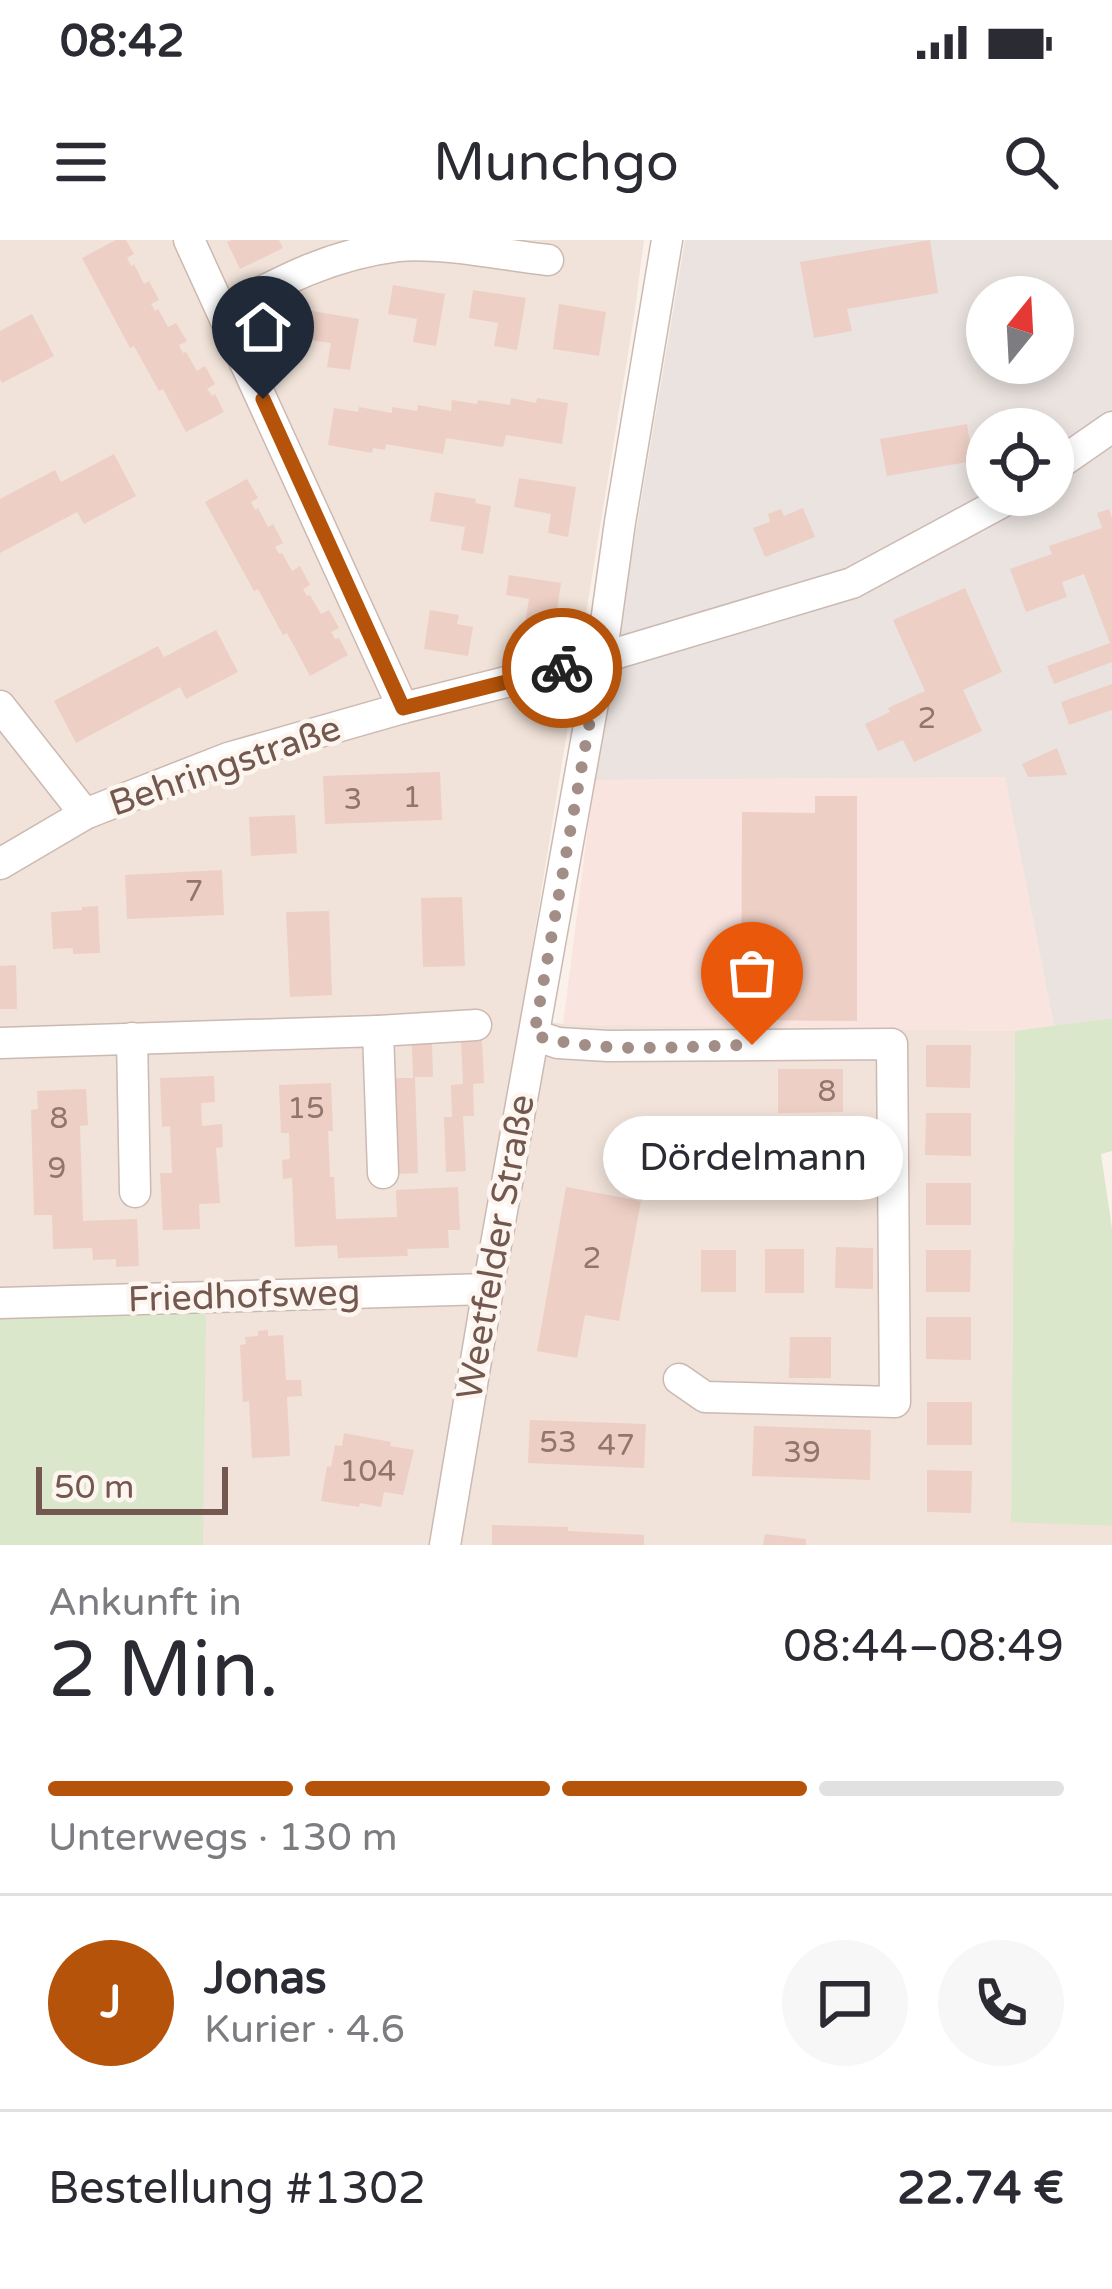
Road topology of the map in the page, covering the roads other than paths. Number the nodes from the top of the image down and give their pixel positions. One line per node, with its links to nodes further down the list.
1 (189, 240): 4 (street)
2 (667, 240): 8 (street, Weetfelder Straße)
3 (548, 260): 4 (street)
4 (223, 312): 10 (street)
5 (1112, 427): 6 (street)
6 (1074, 453)
7 (976, 516): 8 (street, Behringstraße)
8 (601, 658): 10 (street, Behringstraße); 15 (street, Weetfelder Straße)
9 (0, 706): 11 (street)
10 (403, 708): 11 (street, Behringstraße)
11 (85, 814): 12 (street, Behringstraße)
12 (0, 864)
13 (476, 1025): 14 (street)
14 (378, 1031): 16 (street); 18 (street)
15 (534, 1035): 20 (street, Weetfelder Straße); 22 (street)
16 (132, 1038): 17 (street); 19 (street)
17 (0, 1042)
18 (382, 1173)
19 (136, 1192)
20 (488, 1289): 21 (street, Friedhofsweg); 23 (street, Weetfelder Straße)
21 (0, 1303)
22 (679, 1379)
23 (445, 1545)

